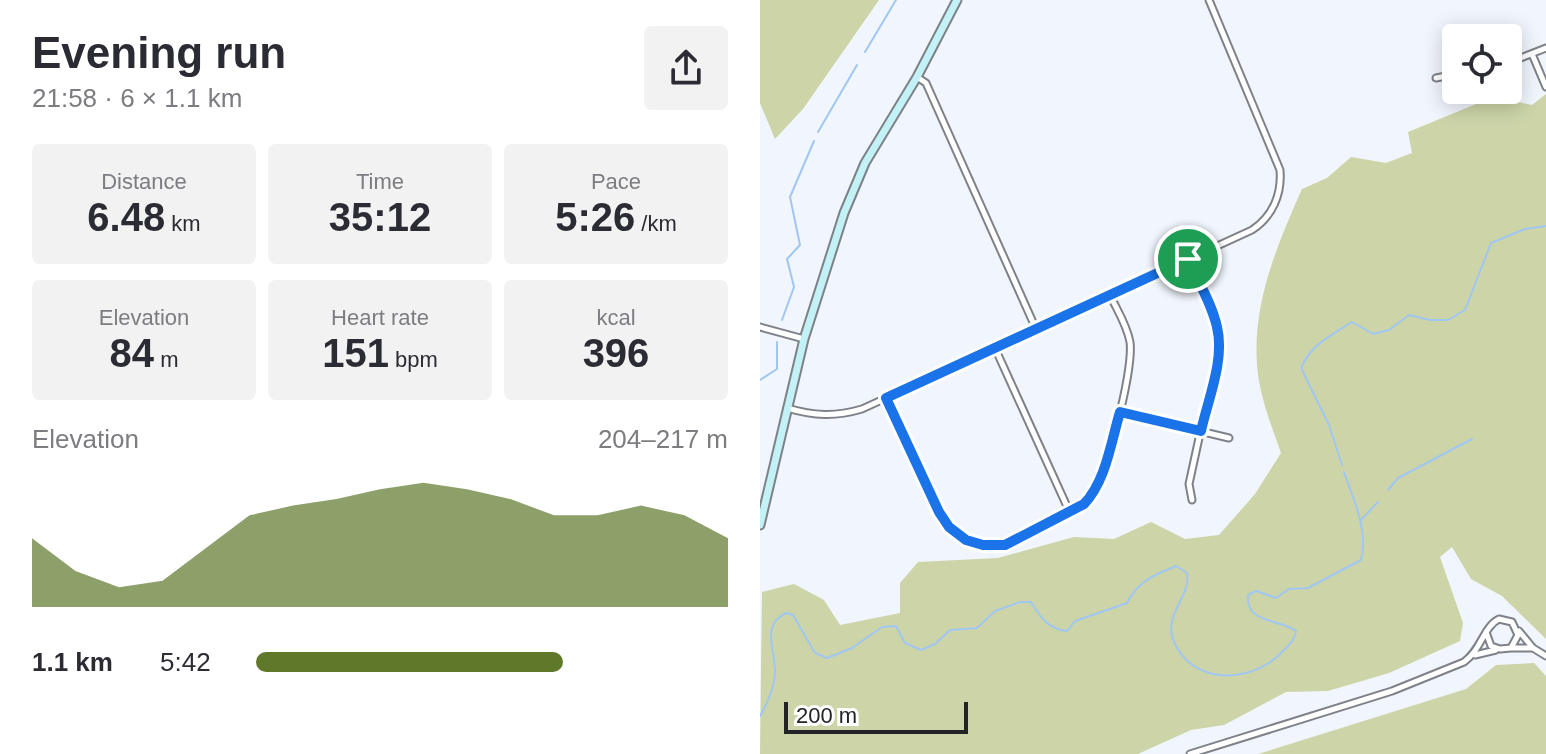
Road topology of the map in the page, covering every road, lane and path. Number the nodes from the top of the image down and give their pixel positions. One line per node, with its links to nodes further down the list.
1 (957, 0): 6 (main road)
2 (1209, 0): 10 (street)
3 (1546, 48): 4 (street)
4 (1532, 54): 5 (street); 9 (street)
5 (1522, 58)
6 (917, 77): 13 (street); 14 (main road)
7 (1442, 77): 8 (street)
8 (1436, 78)
9 (1546, 87)
10 (1188, 259): 11 (street); 19 (street)
11 (1110, 295): 13 (street); 18 (street)
12 (760, 327): 14 (street)
13 (1036, 329): 15 (street)
14 (804, 339): 17 (main road)
15 (995, 348): 16 (street); 22 (street)
16 (886, 398): 17 (street); 22 (street)
17 (787, 408): 23 (main road)
18 (1120, 412): 19 (street); 22 (street)
19 (1201, 431): 20 (street); 21 (street)
20 (1229, 438)
21 (1192, 500)
22 (1070, 513)
23 (760, 525)
24 (1518, 631): 25 (street); 26 (street); 27 (street)
25 (1486, 632): 28 (street); 29 (street)
26 (1511, 648): 27 (street); 28 (street)
27 (1533, 648): 30 (street)
28 (1500, 649): 29 (street)
29 (1474, 655): 31 (street)
30 (1546, 656)
31 (1190, 754)

